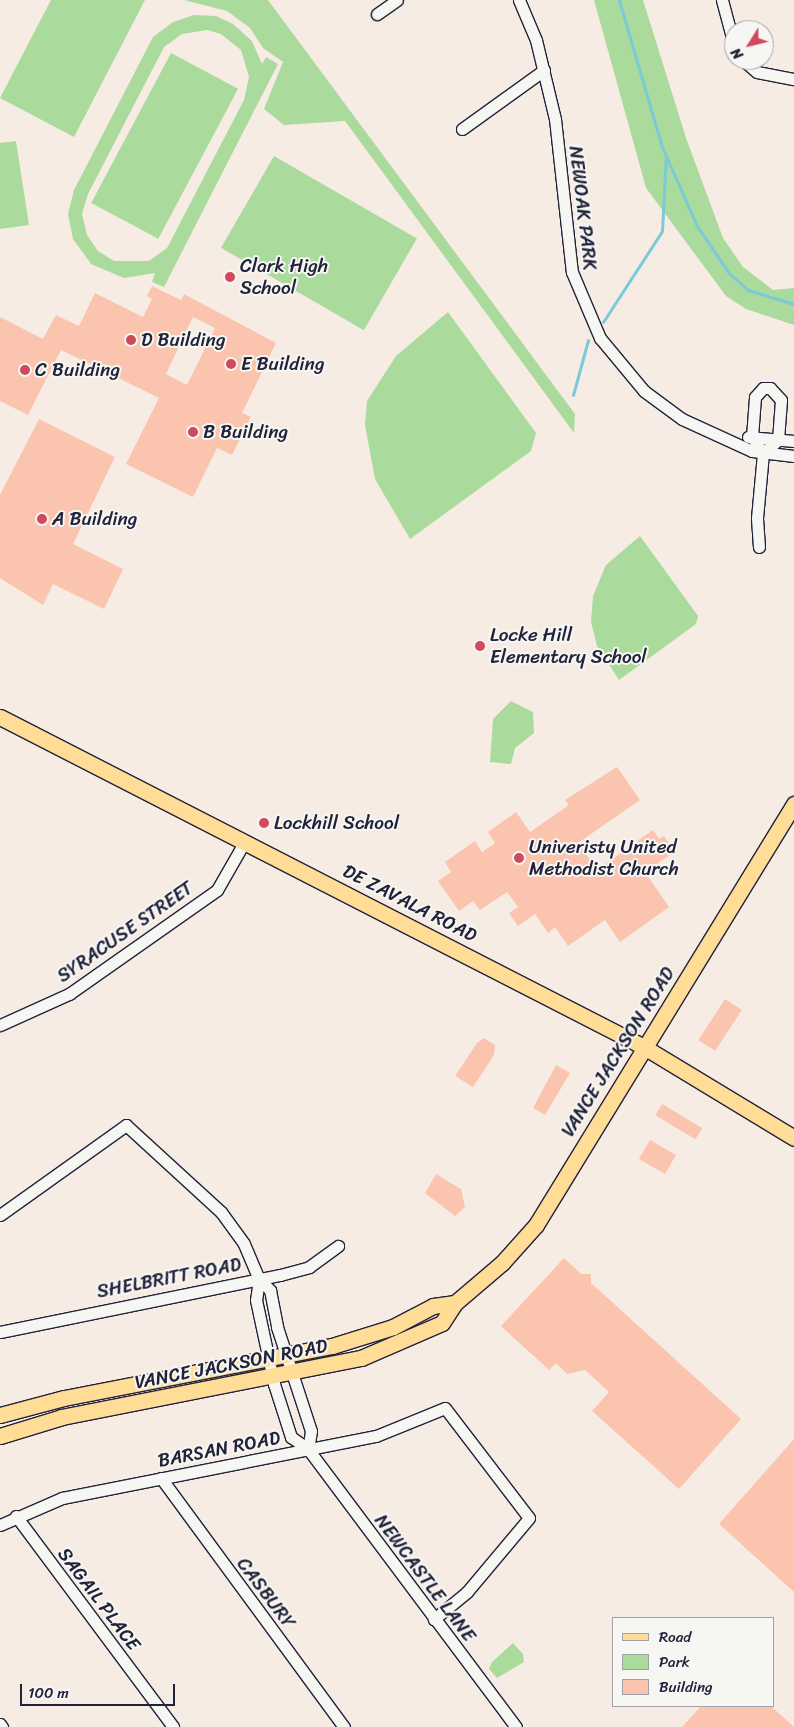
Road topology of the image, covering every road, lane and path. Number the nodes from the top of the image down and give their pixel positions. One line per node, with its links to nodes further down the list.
1 (397, 0): 4 (street)
2 (519, 0): 6 (street, NEWOAK PARK)
3 (722, 0): 5 (street)
4 (377, 14)
5 (727, 20)
6 (544, 70): 9 (street); 11 (street, NEWOAK PARK)
7 (754, 70): 8 (street)
8 (794, 79)
9 (462, 129)
10 (752, 437): 11 (street, NEWOAK PARK); 12 (street, NEWOAK PARK); 12 (street); 14 (street)
11 (734, 439): 14 (street, NEWOAK PARK)
12 (778, 440): 13 (street, NEWOAK PARK); 14 (street)
13 (794, 441)
14 (764, 453): 15 (street, NEWOAK PARK); 16 (street)
15 (794, 456)
16 (759, 547)
17 (0, 717): 19 (main road, DE ZAVALA ROAD)
18 (794, 804): 21 (main road, VANCE JACKSON ROAD)
19 (245, 841): 20 (street, SYRACUSE STREET); 21 (main road, DE ZAVALA ROAD)
20 (0, 1025)
21 (644, 1047): 22 (main road, DE ZAVALA ROAD); 26 (main road, VANCE JACKSON ROAD)
22 (794, 1138)
23 (0, 1214): 25 (street, NEWCASTLE LANE)
24 (338, 1246): 25 (street, SHELBRITT ROAD)
25 (259, 1279): 27 (street, NEWCASTLE LANE); 28 (street, NEWCASTLE LANE); 29 (street, SHELBRITT ROAD)
26 (455, 1303): 30 (main road, VANCE JACKSON ROAD); 32 (main road, VANCE JACKSON ROAD)
27 (274, 1311): 28 (street); 30 (street, NEWCASTLE LANE)
28 (259, 1314): 31 (street, NEWCASTLE LANE)
29 (0, 1332)
30 (286, 1354): 31 (main road, VANCE JACKSON ROAD); 32 (street, NEWCASTLE LANE)
31 (268, 1358): 33 (street, NEWCASTLE LANE); 35 (main road, VANCE JACKSON ROAD)
32 (291, 1373): 33 (main road, VANCE JACKSON ROAD); 34 (street, NEWCASTLE LANE)
33 (272, 1377): 36 (street, NEWCASTLE LANE); 37 (main road, VANCE JACKSON ROAD)
34 (303, 1414): 36 (street); 38 (street, NEWCASTLE LANE)
35 (0, 1416)
36 (285, 1421): 38 (street, NEWCASTLE LANE)
37 (0, 1436)
38 (308, 1449): 39 (street, BARSAN ROAD); 42 (street, NEWCASTLE LANE); 42 (street, BARSAN ROAD)
39 (161, 1478): 40 (street, BARSAN ROAD); 44 (street, CASBURY)
40 (16, 1516): 41 (street, BARSAN ROAD); 43 (street, SAGAIL PLACE)
41 (0, 1524)
42 (434, 1619): 45 (street, NEWCASTLE LANE)
43 (173, 1727)
44 (344, 1727)
45 (516, 1727)

